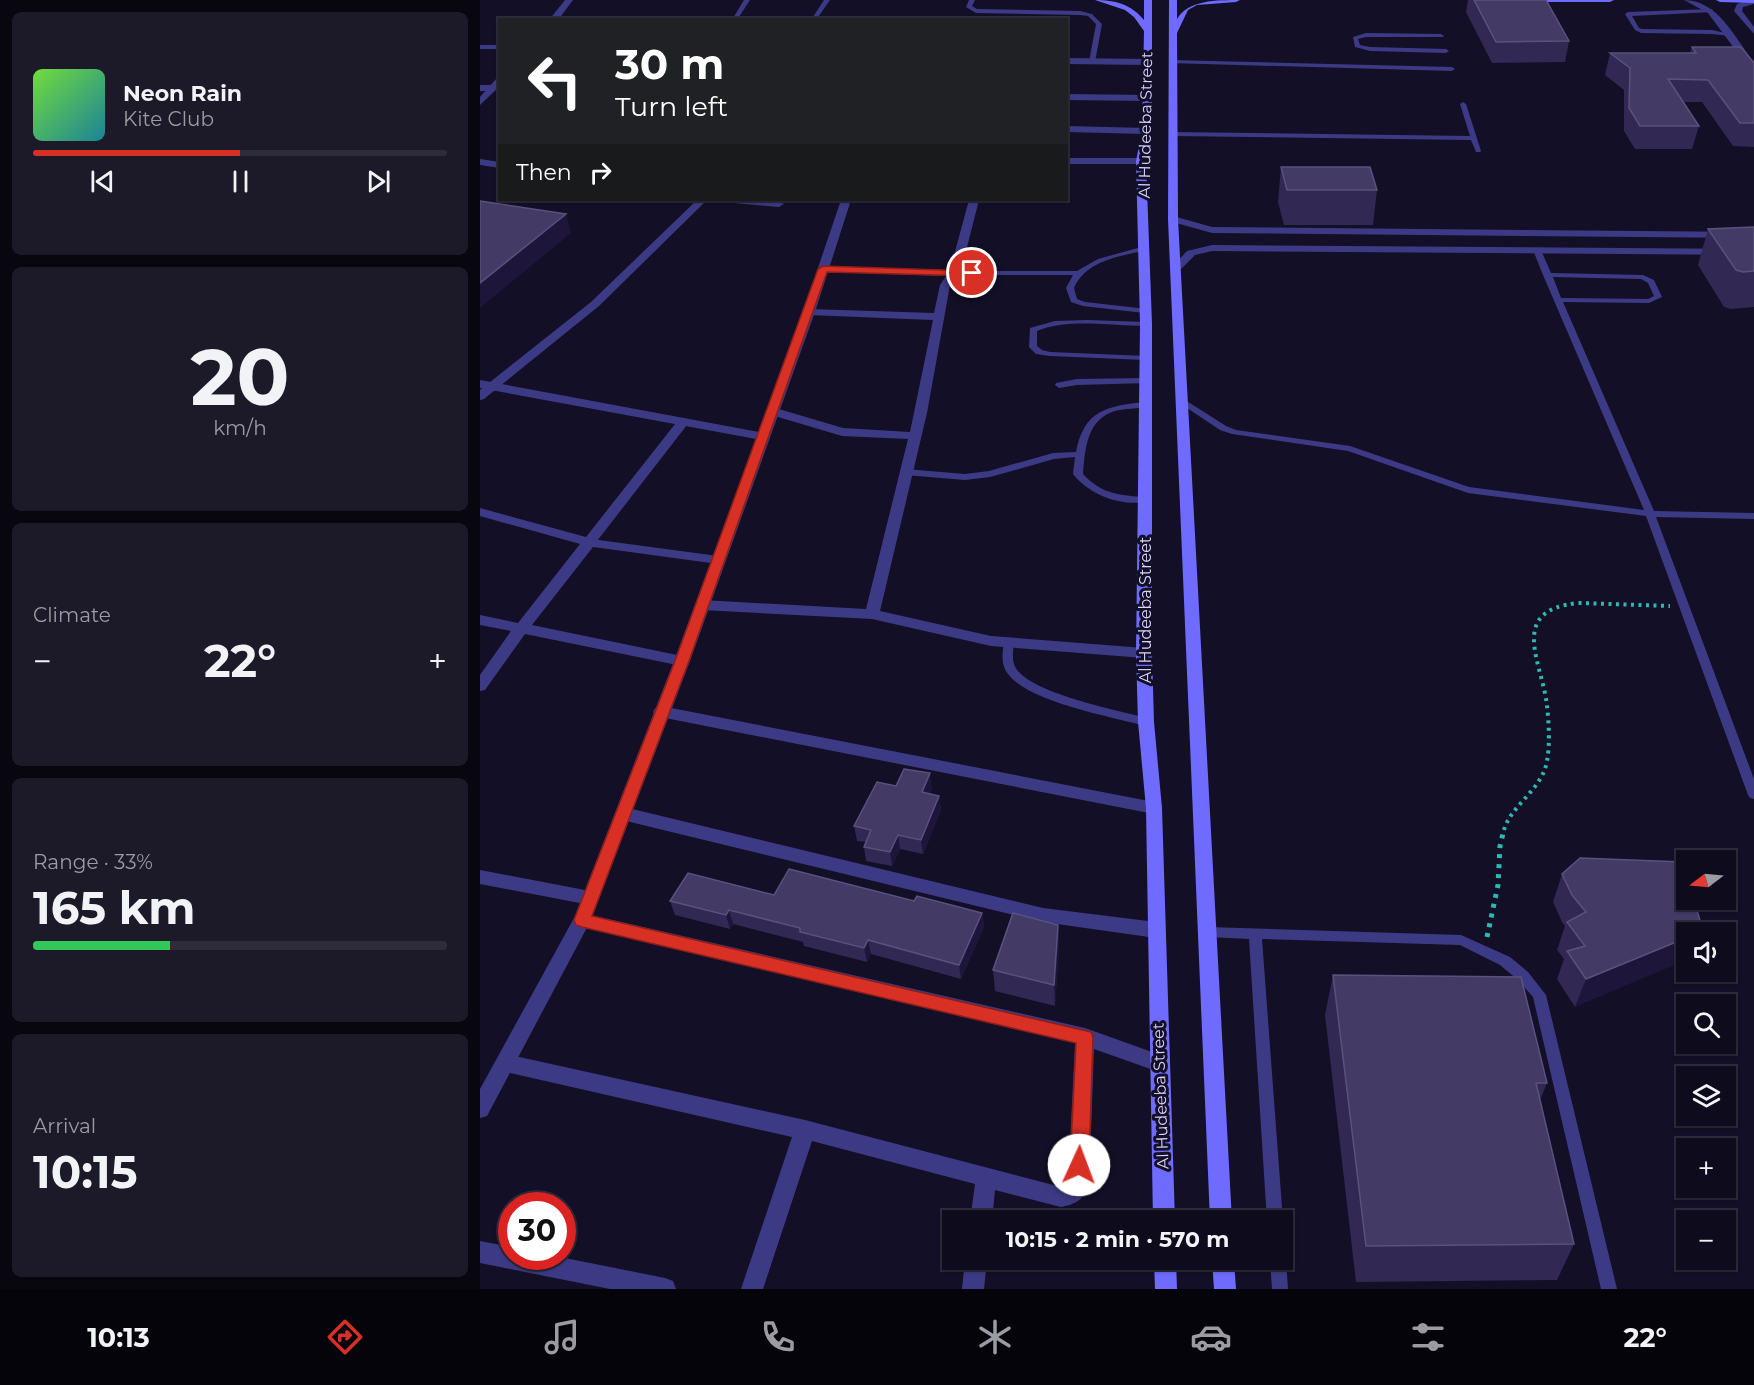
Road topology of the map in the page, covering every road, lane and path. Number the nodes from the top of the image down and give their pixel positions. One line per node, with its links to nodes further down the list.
1 (569, 0): 17 (street)
2 (747, 0): 18 (lane)
3 (826, 0): 19 (lane)
4 (972, 0): 32 (lane)
5 (1099, 0): 20 (main road)
6 (1148, 0): 20 (main road, Al Hudeeba Street)
7 (1173, 0): 26 (main road, Al Hudeeba Street)
8 (1236, 0): 26 (main road)
9 (1505, 0): 10 (main road)
10 (1610, 0)
11 (1688, 0): 14 (street)
12 (1719, 0): 13 (main road)
13 (1754, 1): 24 (street)
14 (1710, 11): 16 (lane); 22 (street)
15 (1655, 13): 16 (lane); 21 (lane); 21 (lane)
16 (1682, 13): 23 (lane)
17 (555, 18)
18 (735, 18)
19 (814, 18)
20 (1148, 31): 33 (main road, Al Hudeeba Street)
21 (1668, 31): 23 (lane)
22 (1726, 31): 23 (lane); 27 (street); 36 (street)
23 (1696, 32)
24 (1754, 32)
25 (1441, 36): 30 (lane)
26 (1171, 42): 34 (main road, Al Hudeeba Street)
27 (1754, 42)
28 (480, 47): 29 (street)
29 (498, 47)
30 (1446, 51)
31 (1068, 62): 32 (street)
32 (1092, 62): 33 (street)
33 (1147, 62): 40 (main road, Al Hudeeba Street)
34 (1171, 62): 35 (lane); 45 (main road, Al Hudeeba Street)
35 (1452, 69)
36 (1754, 69)
37 (496, 84): 38 (street); 41 (street)
38 (480, 88)
39 (1068, 97): 40 (street)
40 (1147, 98): 44 (main road, Al Hudeeba Street)
41 (480, 102)
42 (1463, 104): 46 (lane)
43 (1068, 129): 44 (street)
44 (1147, 131): 49 (main road, Al Hudeeba Street)
45 (1172, 134): 46 (lane); 57 (main road, Al Hudeeba Street)
46 (1474, 138): 47 (lane)
47 (1478, 151)
48 (1068, 161): 49 (street)
49 (1142, 161): 61 (main road, Al Hudeeba Street)
50 (480, 162): 51 (street)
51 (498, 165)
52 (701, 201): 75 (street)
53 (745, 201): 56 (street)
54 (846, 201): 65 (street)
55 (974, 201): 66 (street)
56 (779, 204)
57 (1173, 219): 58 (street); 64 (main road, Al Hudeeba Street)
58 (1260, 230): 59 (street); 60 (street)
59 (1754, 235)
60 (1242, 247): 62 (street); 64 (street)
61 (1145, 248): 67 (lane); 72 (main road, Al Hudeeba Street)
62 (1537, 250): 63 (street); 68 (lane)
63 (1754, 252)
64 (1176, 268): 78 (main road, Al Hudeeba Street)
65 (823, 269): 66 (street); 70 (street)
66 (952, 273): 67 (lane); 71 (street)
67 (1077, 273): 72 (lane)
68 (1547, 275): 69 (lane); 69 (lane)
69 (1558, 300): 88 (lane)
70 (809, 312): 71 (street); 80 (street)
71 (940, 316): 82 (street)
72 (1145, 318): 73 (main road, Al Hudeeba Street); 73 (lane)
73 (1146, 358): 74 (main road, Al Hudeeba Street)
74 (1145, 381): 76 (lane); 79 (main road, Al Hudeeba Street)
75 (485, 385): 77 (street); 81 (street)
76 (1059, 385)
77 (480, 396)
78 (1182, 402): 88 (lane); 110 (main road, Al Hudeeba Street)
79 (1145, 405): 84 (lane); 86 (main road, Al Hudeeba Street)
80 (772, 411): 82 (street); 83 (street)
81 (683, 422): 83 (street); 90 (street)
82 (914, 436): 85 (street)
83 (764, 437): 91 (street)
84 (1080, 454): 85 (lane); 86 (lane)
85 (905, 472): 94 (street)
86 (1145, 500): 98 (main road, Al Hudeeba Street)
87 (480, 512): 90 (street)
88 (1650, 514): 89 (lane); 93 (lane)
89 (1754, 516)
90 (591, 543): 91 (street); 96 (street)
91 (718, 560): 92 (street)
92 (702, 605): 94 (street); 99 (street)
93 (1684, 606): 103 (lane); 112 (path)
94 (872, 614): 97 (street)
95 (480, 620): 96 (street)
96 (520, 629): 99 (street); 100 (street)
97 (1009, 643): 98 (street); 102 (lane)
98 (1144, 653): 102 (main road, Al Hudeeba Street)
99 (682, 661): 101 (street)
100 (480, 686)
101 (661, 712): 104 (street); 105 (street)
102 (1146, 722): 104 (main road, Al Hudeeba Street)
103 (1754, 795)
104 (1155, 808): 109 (main road, Al Hudeeba Street)
105 (624, 814): 107 (street); 109 (street)
106 (480, 877): 107 (street)
107 (590, 898): 108 (street)
108 (582, 920): 113 (street); 114 (street)
109 (1156, 930): 115 (main road, Al Hudeeba Street)
110 (1208, 933): 111 (lane); 121 (main road, Al Hudeeba Street)
111 (1255, 934): 112 (lane); 122 (lane)
112 (1484, 950): 134 (lane)
113 (1085, 1037): 115 (street); 118 (street)
114 (506, 1063): 116 (street); 117 (street)
115 (1159, 1064): 120 (main road, Al Hudeeba Street)
116 (480, 1109)
117 (805, 1130): 118 (street); 129 (street)
118 (986, 1177): 119 (street)
119 (982, 1210)
120 (1164, 1210)
121 (1221, 1210)
122 (1274, 1210)
123 (480, 1252): 128 (street)
124 (975, 1270): 130 (street)
125 (1165, 1270): 131 (main road)
126 (1224, 1270): 132 (main road)
127 (1279, 1270): 133 (lane)
128 (665, 1289)
129 (752, 1289)
130 (973, 1289)
131 (1166, 1289)
132 (1225, 1289)
133 (1280, 1289)
134 (1609, 1289)

